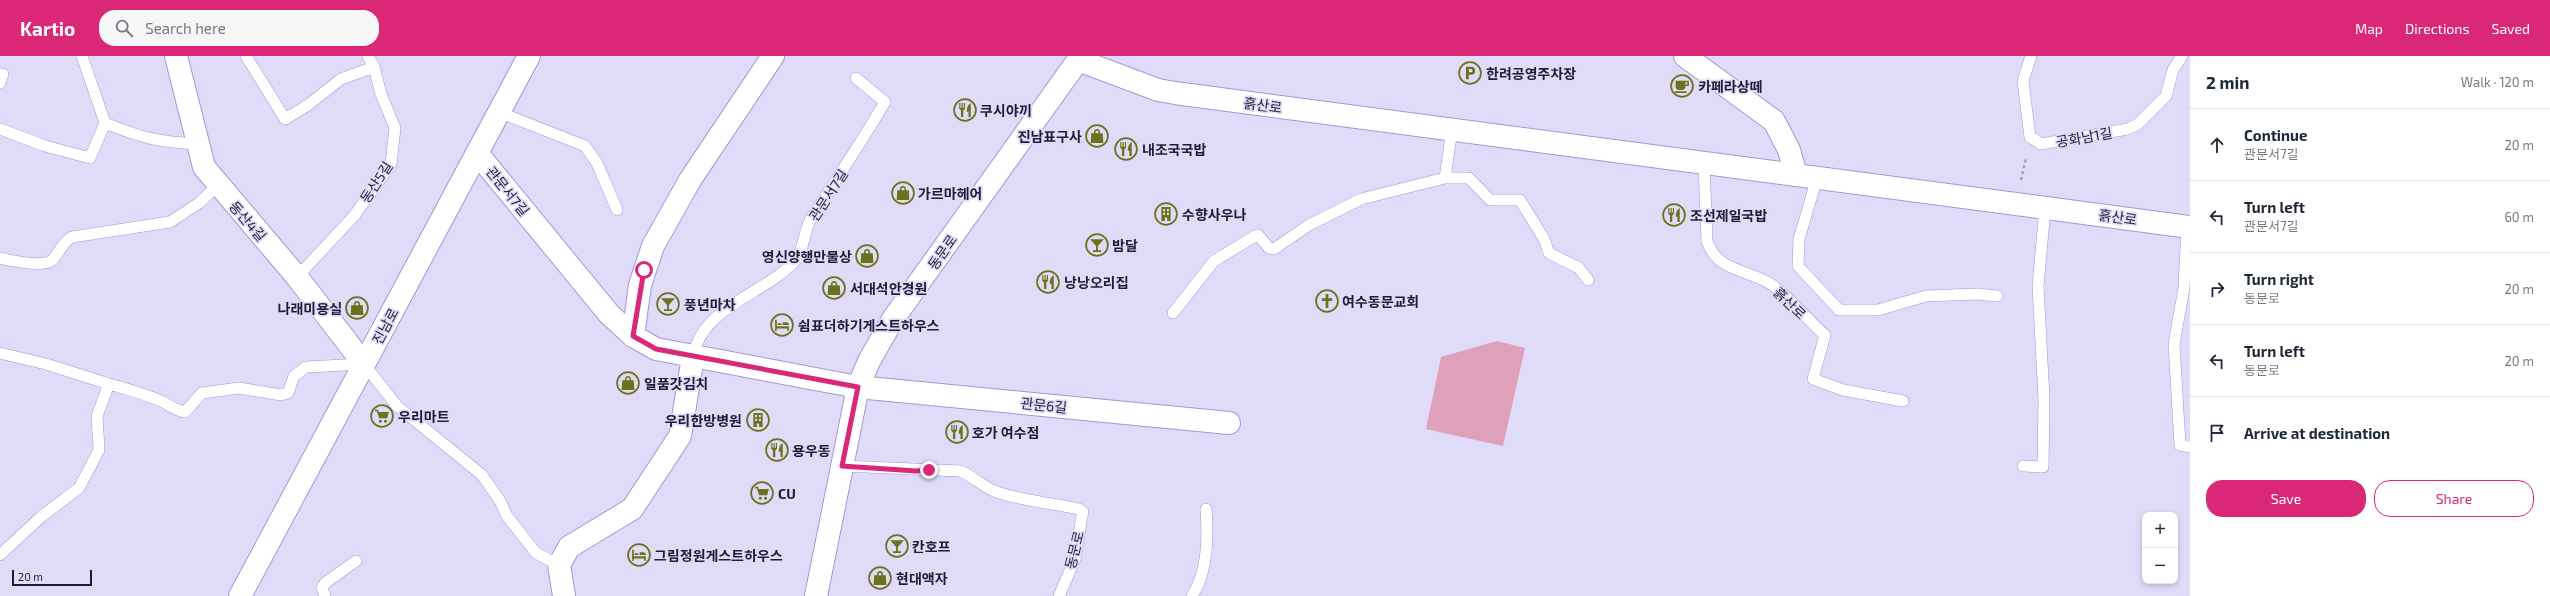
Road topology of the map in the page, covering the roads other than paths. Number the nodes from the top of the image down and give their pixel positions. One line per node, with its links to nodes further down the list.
1 (82, 56): 14 (lane)
2 (176, 56): 17 (street, 동산4길)
3 (246, 56): 11 (lane)
4 (368, 56): 11 (lane, 동산5길)
5 (529, 56): 13 (street, 진남로)
6 (773, 56): 31 (street)
7 (1685, 56): 20 (street)
8 (2031, 56): 9 (lane, 공화남1길)
9 (2182, 56)
10 (1082, 57): 16 (street, 흙산로); 36 (street, 동문로)
11 (374, 66): 27 (lane, 동산5길)
12 (856, 78): 33 (lane, 관문서7길)
13 (499, 112): 18 (street, 진남로); 24 (lane)
14 (105, 123): 15 (lane); 17 (lane)
15 (0, 128)
16 (1452, 130): 19 (street, 흙산로); 21 (lane)
17 (198, 144): 22 (street, 동산4길)
18 (477, 153): 31 (street, 관문서7길); 34 (street, 진남로)
19 (1704, 163): 20 (street, 흙산로); 37 (lane, 흙산로)
20 (1807, 176): 23 (street, 흙산로); 29 (lane)
21 (1445, 178): 28 (lane); 30 (lane)
22 (218, 185): 26 (lane); 27 (street, 동산4길)
23 (2045, 208): 25 (street, 흙산로); 41 (lane)
24 (617, 210)
25 (2188, 227): 39 (lane)
26 (0, 258)
27 (297, 277): 34 (street, 동산4길)
28 (1588, 280)
29 (1997, 296)
30 (1173, 314)
31 (633, 336): 33 (street, 관문서7길)
32 (0, 353): 35 (lane)
33 (693, 357): 36 (street, 관문서7길); 45 (street)
34 (364, 364): 35 (lane); 45 (lane); 46 (street, 진남로)
35 (109, 384): 43 (lane)
36 (858, 387): 38 (street, 관문6길); 40 (street, 동문로)
37 (1903, 401)
38 (1229, 423)
39 (2190, 447)
40 (842, 466): 49 (street, 동문로); 50 (lane, 동문로)
41 (2023, 466)
42 (1206, 509): 51 (lane)
43 (0, 555)
44 (356, 561): 47 (lane)
45 (559, 565): 48 (street)
46 (240, 596)
47 (325, 596)
48 (564, 596)
49 (816, 596)
50 (1059, 596)
51 (1192, 596)

